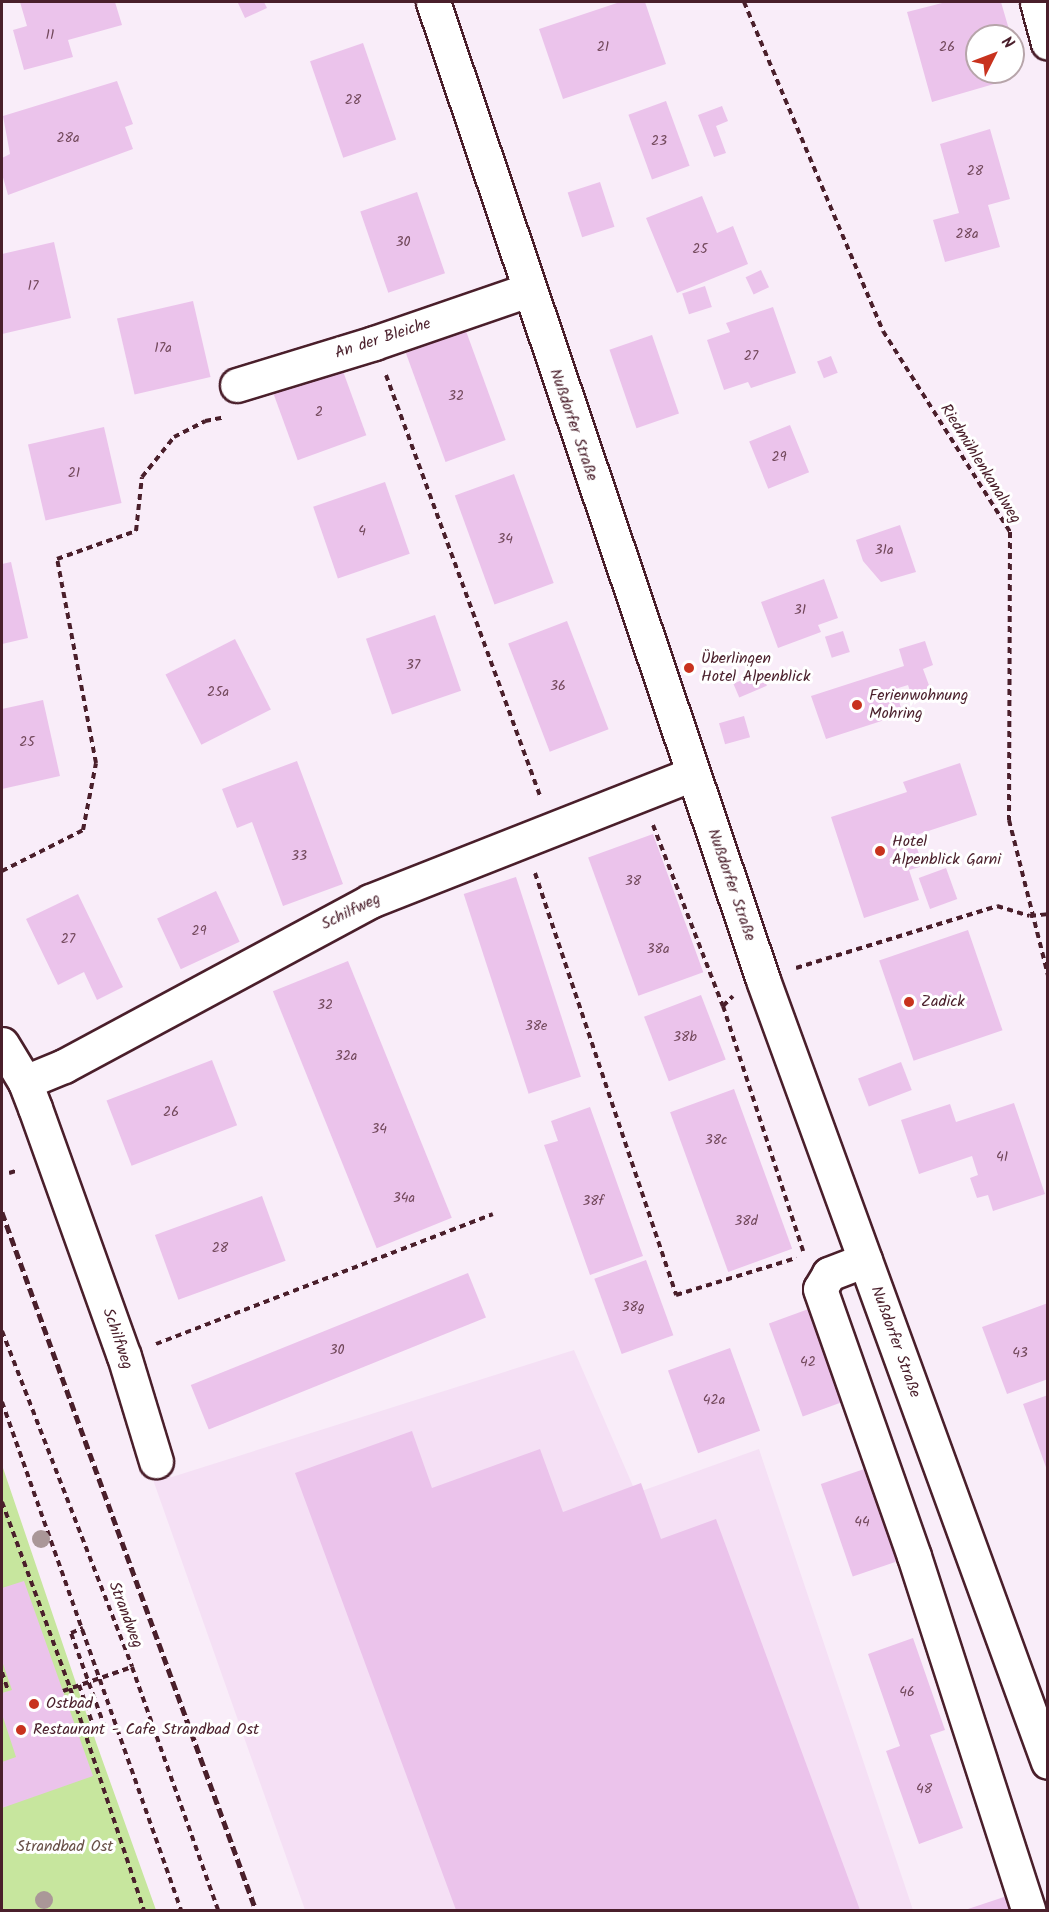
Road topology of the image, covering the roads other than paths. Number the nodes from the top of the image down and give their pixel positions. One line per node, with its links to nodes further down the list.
1 (433, 2): 4 (street, Nußdorfer Straße)
2 (1037, 2): 3 (street)
3 (1047, 43)
4 (528, 290): 5 (street, An der Bleiche); 6 (street, Nußdorfer Straße)
5 (235, 400)
6 (692, 774): 8 (street, Schilfweg); 9 (street, Nußdorfer Straße)
7 (2, 1044): 8 (street, Schilfweg)
8 (25, 1082): 10 (street, Schilfweg)
9 (865, 1260): 11 (street, Nußdorfer Straße); 12 (street)
10 (156, 1461)
11 (1047, 1762)
12 (1029, 1911)

